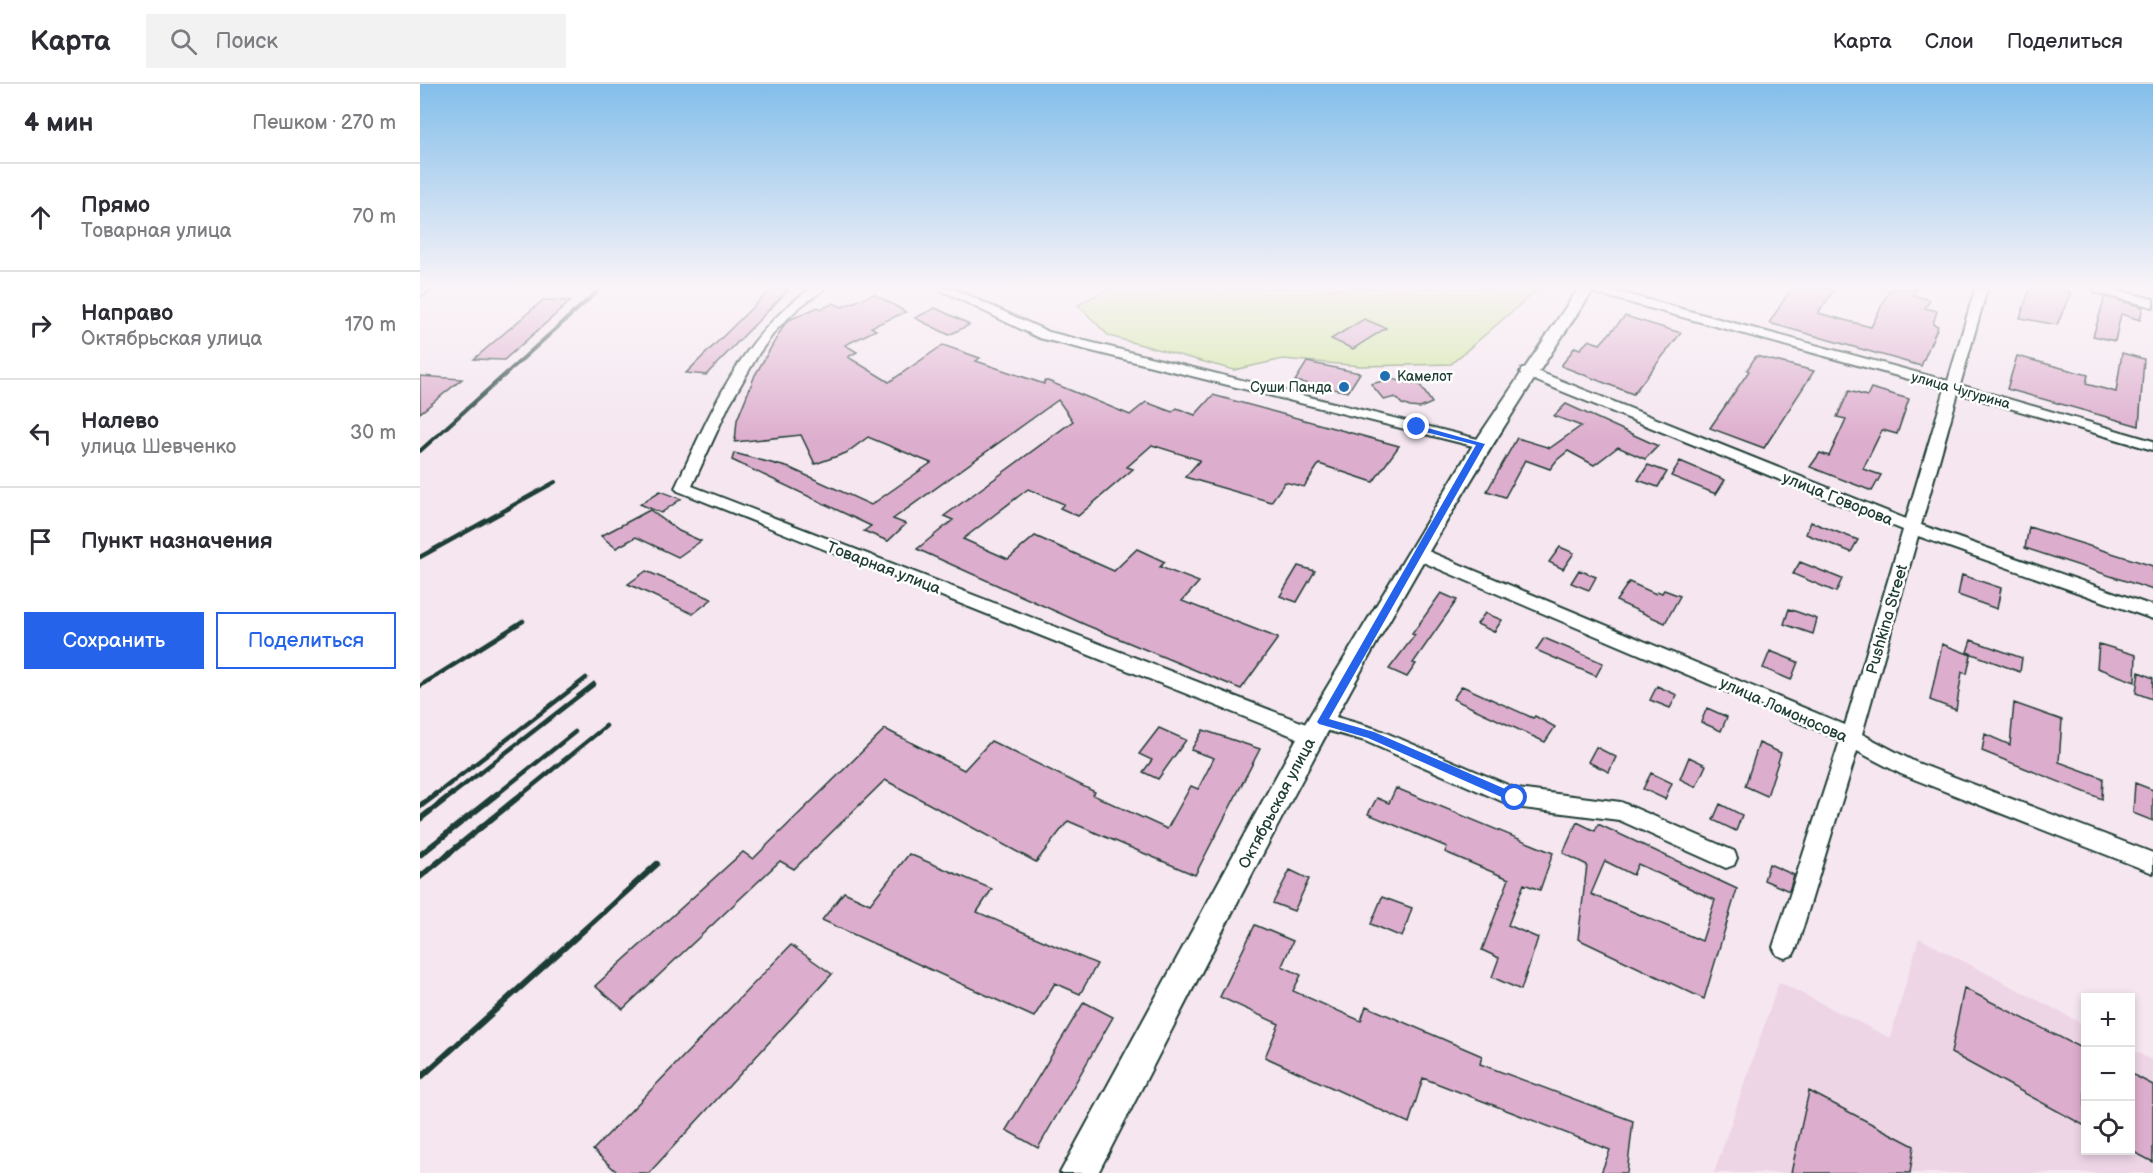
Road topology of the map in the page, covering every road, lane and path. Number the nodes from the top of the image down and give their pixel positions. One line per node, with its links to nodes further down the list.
1 (762, 340): 13 (street, Товарная улица)
2 (1062, 340): 8 (street)
3 (1550, 340): 6 (main road, Октябрьская улица)
4 (1781, 340): 7 (street, улица Чугурина)
5 (1966, 340): 7 (street, Pushkina Street)
6 (1527, 372): 8 (main road, Октябрьская улица); 10 (street, улица Говорова)
7 (1953, 387): 9 (street, улица Чугурина); 10 (street, Pushkina Street)
8 (1481, 444): 11 (main road, Октябрьская улица)
9 (2153, 446)
10 (1913, 528): 12 (street, улица Говорова); 14 (street, Pushkina Street)
11 (1417, 554): 13 (main road, Октябрьская улица); 14 (street, улица Ломоносова)
12 (2153, 613)
13 (1317, 728): 15 (street, Товарная улица); 18 (main road, Октябрьская улица)
14 (1851, 739): 16 (street, улица Ломоносова); 17 (street, Pushkina Street)
15 (1726, 858)
16 (2153, 863)
17 (1785, 947)
18 (1078, 1173)

